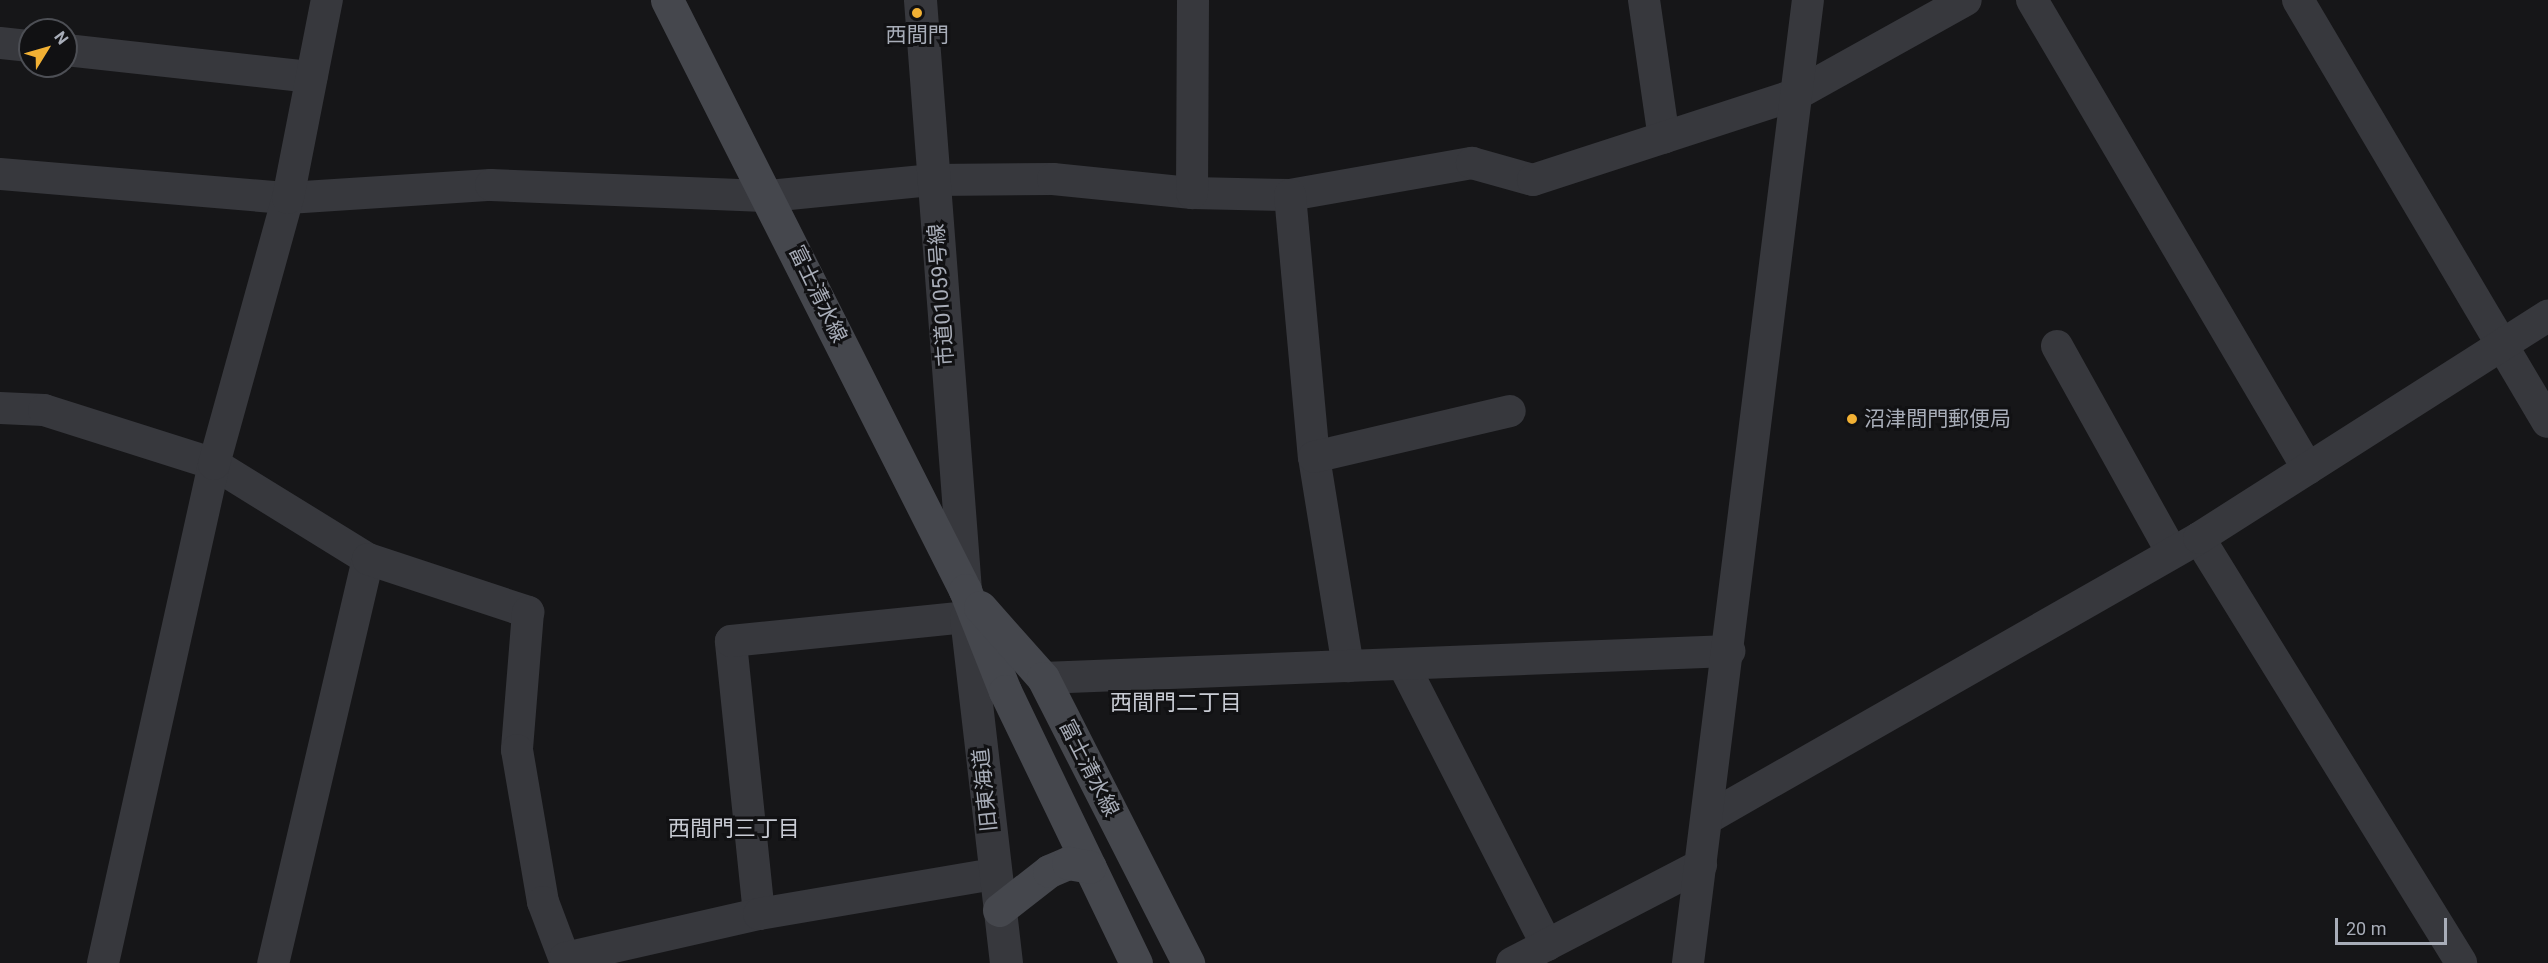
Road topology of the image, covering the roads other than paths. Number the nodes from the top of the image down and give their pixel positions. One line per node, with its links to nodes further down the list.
1 (327, 0): 13 (street)
2 (667, 0): 20 (main road, 富士清水線)
3 (920, 0): 17 (street, 市道01059号線)
4 (1193, 0): 18 (street)
5 (1644, 0): 15 (street)
6 (1808, 0): 14 (street)
7 (1966, 0): 14 (street)
8 (2032, 0): 30 (street)
9 (2298, 0): 23 (street)
10 (0, 42): 11 (street)
11 (18, 44)
12 (78, 51): 13 (street)
13 (312, 77): 21 (street)
14 (1797, 94): 15 (street); 35 (street)
15 (1664, 138): 19 (street)
16 (0, 174): 21 (street)
17 (933, 180): 18 (street); 20 (street); 34 (street, 市道01059号線)
18 (1192, 193): 19 (street)
19 (1290, 195): 28 (street)
20 (769, 196): 21 (street); 34 (main road, 富士清水線)
21 (288, 198): 29 (street)
22 (2548, 316): 23 (street)
23 (2502, 344): 27 (street); 30 (street)
24 (2057, 346): 32 (street)
25 (0, 408): 29 (street)
26 (1510, 411): 28 (street)
27 (2548, 422)
28 (1314, 457): 37 (street)
29 (214, 464): 33 (street); 47 (street)
30 (2308, 469): 31 (street)
31 (2199, 538): 32 (street); 54 (street)
32 (2171, 551): 39 (street)
33 (368, 559): 46 (street); 48 (street)
34 (965, 603): 38 (main road, 富士清水線); 41 (main road, 富士清水線); 42 (street, 旧東海道); 44 (street)
35 (1729, 651): 36 (street); 39 (street)
36 (1403, 664): 37 (street); 45 (street)
37 (1348, 666): 38 (street)
38 (1043, 678): 51 (main road, 富士清水線)
39 (1708, 818): 40 (street)
40 (1701, 865): 45 (street); 53 (street)
41 (1090, 867): 43 (main road); 50 (main road, 富士清水線)
42 (994, 874): 43 (street, 旧東海道); 44 (street)
43 (999, 910): 49 (street, 旧東海道)
44 (759, 914): 46 (street)
45 (1547, 945): 52 (street)
46 (565, 961)
47 (103, 963)
48 (273, 963)
49 (1006, 963)
50 (1136, 963)
51 (1188, 963)
52 (1512, 963)
53 (1688, 963)
54 (2461, 963)

